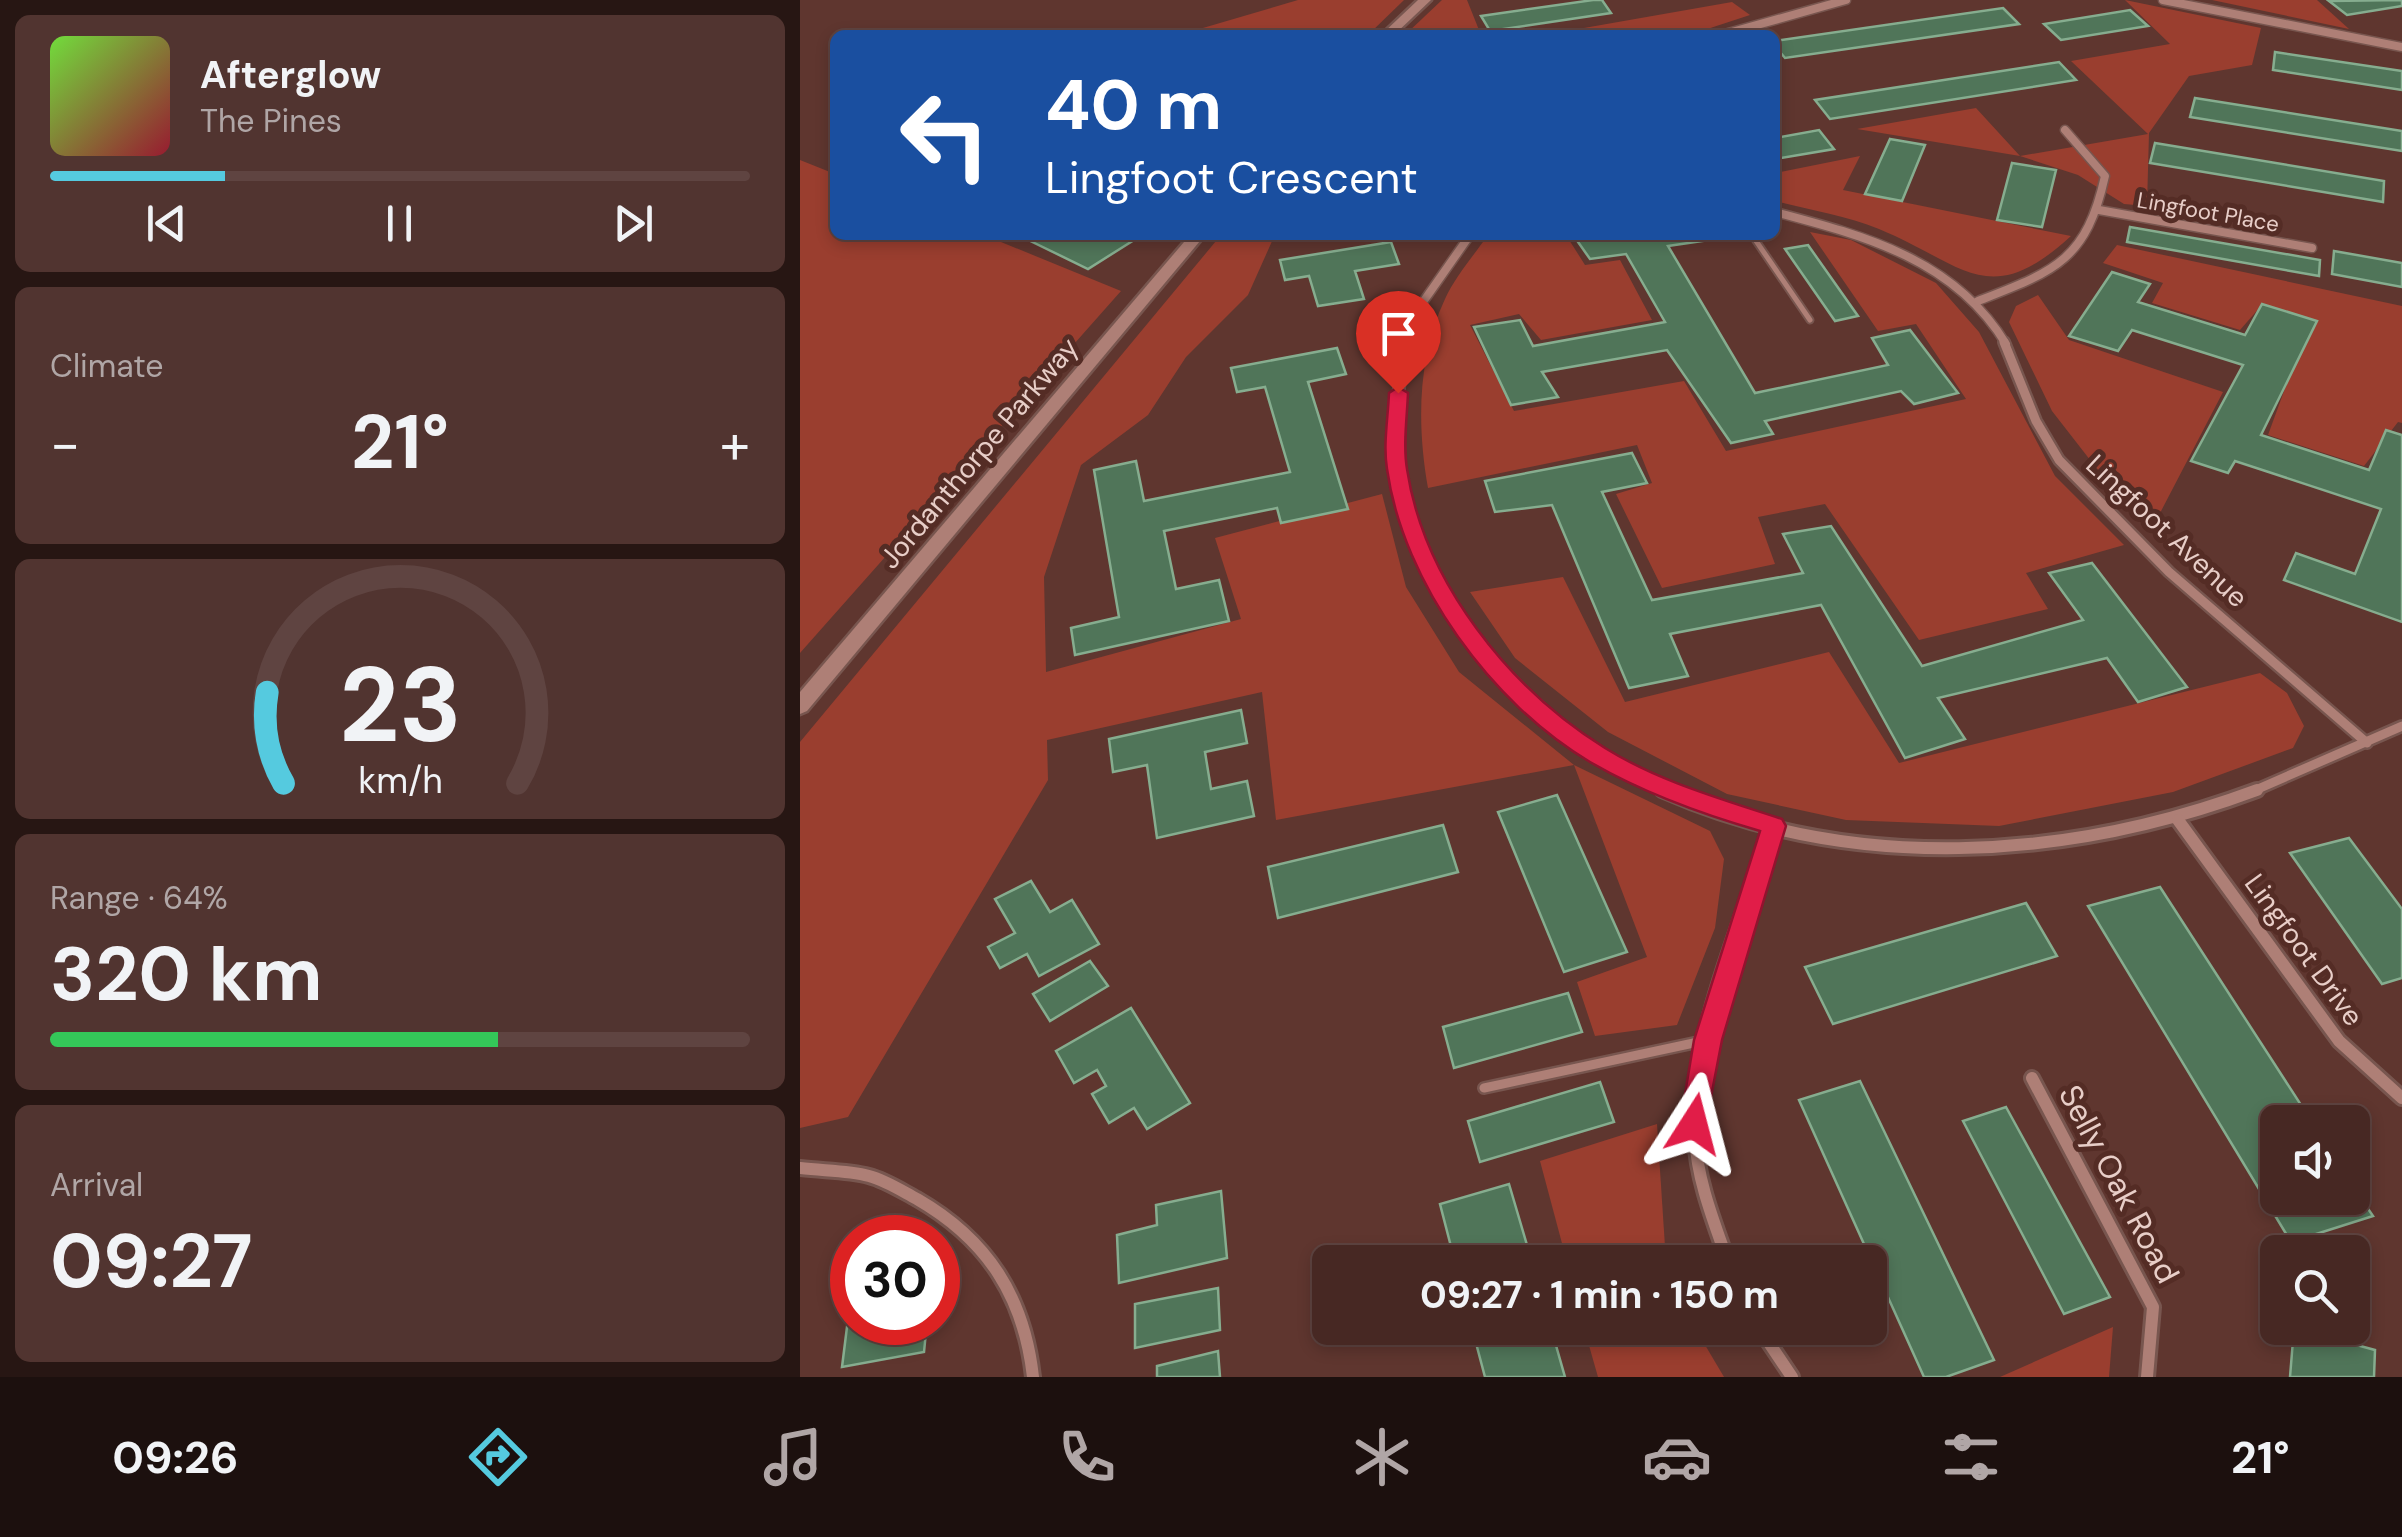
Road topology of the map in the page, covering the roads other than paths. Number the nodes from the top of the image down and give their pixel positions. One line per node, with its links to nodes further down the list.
1 (1424, 0): 4 (main road)
2 (1846, 0): 5 (street)
3 (2163, 0): 6 (street)
4 (1391, 30)
5 (1732, 30)
6 (2402, 47)
7 (2065, 130): 8 (street, Lingfoot Place)
8 (2098, 210): 13 (street, Lingfoot Place); 14 (street, Lingfoot Place)
9 (1780, 213): 14 (street, Lingfoot Avenue)
10 (1194, 240): 16 (main road, Jordanthorpe Parkway)
11 (1465, 240): 20 (street)
12 (1755, 240): 15 (lane)
13 (2312, 248)
14 (1978, 301): 18 (street, Lingfoot Avenue)
15 (1810, 320)
16 (800, 706)
17 (2402, 726): 18 (street)
18 (2367, 743): 19 (street)
19 (2178, 820): 20 (street); 24 (street, Lingfoot Drive)
20 (1774, 826): 21 (street)
21 (1708, 1040): 23 (lane); 26 (street)
22 (2032, 1078): 30 (street, Selly Oak Road)
23 (1484, 1088)
24 (2402, 1098)
25 (800, 1168): 28 (street)
26 (1722, 1245)
27 (1770, 1345): 29 (street)
28 (1032, 1377)
29 (1792, 1377)
30 (2147, 1377)

